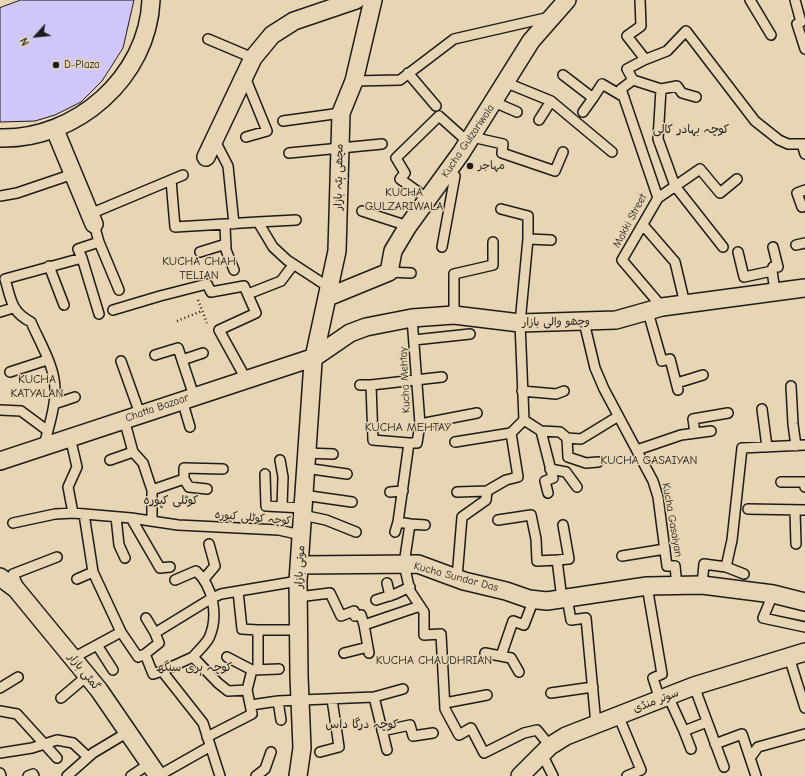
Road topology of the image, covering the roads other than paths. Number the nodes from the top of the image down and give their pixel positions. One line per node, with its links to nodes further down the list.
1 (151, 0): 33 (street)
2 (356, 0): 13 (street)
3 (373, 0): 19 (street, مچھی ہٹہ بازار)
4 (568, 0): 8 (street, Kucha Gulzariwala)
5 (640, 0): 14 (lane)
6 (750, 0): 10 (lane)
7 (795, 0): 9 (lane)
8 (552, 17): 15 (lane); 20 (street, Kucha Gulzariwala)
9 (803, 22): 12 (lane)
10 (772, 35)
11 (208, 39): 13 (lane)
12 (805, 49)
13 (253, 58): 16 (street)
14 (645, 59): 18 (lane); 39 (lane)
15 (408, 73): 19 (lane); 27 (lane)
16 (244, 75): 34 (lane); 36 (street)
17 (563, 75): 24 (lane)
18 (633, 80): 21 (lane); 22 (lane)
19 (354, 81): 30 (street, مچھی ہٹہ بازار)
20 (507, 83): 25 (lane); 26 (street, Kucha Gulzariwala)
21 (661, 89): 23 (lane); 51 (lane)
22 (624, 97): 24 (lane); 55 (lane, Makki Street)
23 (696, 97)
24 (593, 98): 29 (lane)
25 (551, 101): 31 (lane); 42 (lane)
26 (494, 102): 28 (lane); 37 (street, Kucha Gulzariwala)
27 (436, 106)
28 (517, 112)
29 (583, 112)
30 (341, 113): 32 (lane); 40 (street, مچھی ہٹہ بازار)
31 (539, 120)
32 (283, 121)
33 (55, 130): 35 (street); 47 (street)
34 (246, 137)
35 (0, 138)
36 (214, 139): 45 (street); 62 (lane)
37 (470, 140): 41 (lane); 46 (street, Kucha Gulzariwala); 54 (lane)
38 (382, 144): 40 (lane)
39 (804, 144): 44 (lane)
40 (340, 149): 43 (lane); 85 (street, مچھی ہٹہ بازار)
41 (564, 152)
42 (612, 152)
43 (289, 153)
44 (805, 154)
45 (206, 157)
46 (448, 171): 54 (street, Kucha Gulzariwala); 70 (lane)
47 (73, 174): 53 (lane); 59 (street)
48 (183, 175): 50 (lane)
49 (737, 179): 51 (lane)
50 (171, 180): 59 (lane); 62 (lane)
51 (675, 186): 55 (lane); 71 (lane)
52 (805, 190): 56 (lane)
53 (0, 196)
54 (428, 198): 64 (street, Kucha Gulzariwala)
55 (658, 198): 63 (lane, Makki Street)
56 (802, 207)
57 (501, 209): 65 (lane)
58 (362, 211): 64 (lane)
59 (92, 219): 67 (lane)
60 (296, 220): 61 (lane)
61 (258, 222): 62 (lane); 76 (lane)
62 (229, 224): 69 (lane)
63 (643, 225): 87 (lane); 91 (lane, Makki Street)
64 (408, 226): 80 (street, Kucha Gulzariwala)
65 (528, 240): 66 (lane); 97 (lane)
66 (551, 240)
67 (98, 242): 75 (lane); 83 (lane)
68 (493, 242): 94 (lane)
69 (226, 244): 73 (lane); 78 (lane)
70 (442, 247)
71 (723, 247)
72 (773, 247): 79 (lane)
73 (200, 252)
74 (738, 252): 79 (lane)
75 (82, 258): 77 (lane); 93 (lane)
76 (293, 265): 85 (lane); 86 (lane)
77 (49, 266): 88 (lane); 89 (lane)
78 (234, 270)
79 (772, 271): 84 (lane)
80 (389, 272): 81 (lane); 85 (street)
81 (412, 273)
82 (805, 288): 84 (street, وچھو والی بازار)
83 (120, 290)
84 (775, 291): 87 (street, وچھو والی بازار)
85 (329, 292): 102 (street, مچھی ہٹہ بازار)
86 (248, 294): 90 (lane); 109 (lane)
87 (685, 304): 91 (street, وچھو والی بازار)
88 (64, 305)
89 (13, 308): 92 (lane); 103 (lane)
90 (113, 310)
91 (655, 310): 96 (street, وچھو والی بازار); 107 (lane)
92 (0, 312)
93 (99, 314)
94 (454, 315): 95 (street, وچھو والی بازار); 97 (street, وچھو والی بازار)
95 (412, 318): 99 (lane, Kucha Mehtay); 102 (street, وچھو والی بازار)
96 (584, 322): 97 (street, وچھو والی بازار); 124 (lane, Kucha Gasaiyan)
97 (520, 323): 114 (lane)
98 (470, 334): 99 (lane)
99 (414, 340): 110 (lane, Kucha Mehtay)
100 (203, 353): 104 (lane)
101 (155, 355): 104 (lane)
102 (315, 357): 109 (street, Chatta Bazaar); 145 (street, موتی بازار)
103 (47, 360): 106 (lane); 118 (lane)
104 (182, 360): 117 (lane)
105 (121, 361): 123 (lane)
106 (10, 372)
107 (703, 375)
108 (442, 377): 110 (lane)
109 (246, 379): 117 (street, Chatta Bazaar)
110 (416, 380): 112 (lane); 126 (lane, Kucha Mehtay)
111 (360, 385): 112 (lane)
112 (372, 385): 136 (lane)
113 (791, 386): 137 (lane)
114 (522, 390): 115 (lane); 125 (lane)
115 (564, 392)
116 (75, 398): 118 (lane)
117 (188, 398): 123 (street, Chatta Bazaar); 127 (lane)
118 (54, 404): 134 (lane)
119 (762, 409): 138 (lane)
120 (0, 410): 134 (lane)
121 (477, 413): 126 (lane)
122 (728, 413): 130 (lane)
123 (132, 416): 132 (street, Chatta Bazaar); 140 (lane)
124 (617, 417): 133 (lane); 139 (lane, Kucha Gasaiyan)
125 (524, 420): 128 (lane); 131 (lane)
126 (420, 424): 136 (lane, Kucha Mehtay)
127 (190, 427)
128 (541, 431): 133 (lane); 148 (lane)
129 (711, 431): 130 (lane)
130 (695, 433): 139 (lane)
131 (511, 434): 135 (lane); 158 (lane)
132 (70, 437): 134 (street, Chatta Bazaar); 168 (lane)
133 (567, 438): 146 (lane)
134 (46, 439): 144 (street, Chatta Bazaar)
135 (455, 442)
136 (409, 443): 157 (lane)
137 (801, 446): 138 (lane)
138 (767, 447): 191 (lane)
139 (637, 450): 184 (lane, Kucha Gasaiyan)
140 (133, 452): 142 (lane); 156 (lane)
141 (333, 454): 145 (lane)
142 (110, 460)
143 (280, 460): 164 (lane)
144 (0, 461)
145 (306, 461): 150 (lane); 163 (street, موتی بازار)
146 (598, 462)
147 (222, 469): 151 (lane)
148 (550, 469): 154 (lane); 161 (lane)
149 (265, 474): 164 (lane)
150 (347, 474)
151 (184, 479): 155 (lane); 156 (lane)
152 (781, 482): 153 (lane)
153 (805, 487)
154 (577, 488)
155 (206, 489)
156 (152, 490): 173 (lane)
157 (403, 491): 159 (lane); 174 (lane)
158 (487, 491): 160 (lane); 195 (lane)
159 (390, 492)
160 (457, 492)
161 (548, 492)
162 (352, 502): 163 (lane)
163 (303, 506): 164 (lane); 179 (lane); 181 (street, موتی بازار)
164 (282, 507)
165 (748, 509): 167 (lane)
166 (805, 510): 167 (lane)
167 (795, 511): 183 (lane)
168 (73, 513): 169 (lane, کوچہ کوٹلی کپورہ); 175 (lane, کوچہ کوٹلی کپورہ)
169 (84, 514): 170 (lane, کوچہ کوٹلی کپورہ); 192 (lane)
170 (116, 516): 171 (lane, کوچہ کوٹلی کپورہ); 187 (lane)
171 (131, 518): 173 (lane, کوچہ کوٹلی کپورہ); 190 (lane)
172 (498, 520): 188 (lane)
173 (152, 521): 181 (lane, کوچہ کوٹلی کپورہ)
174 (398, 522): 176 (lane); 180 (lane)
175 (13, 523)
176 (410, 524): 177 (lane); 189 (lane)
177 (426, 525)
178 (563, 525): 188 (lane)
179 (356, 532)
180 (396, 532)
181 (301, 535): 199 (street, موتی بازار)
182 (210, 544): 194 (lane)
183 (796, 544)
184 (664, 549): 185 (lane); 203 (lane, Kucha Gasaiyan)
185 (622, 556)
186 (58, 557): 208 (lane)
187 (124, 558)
188 (557, 560): 210 (lane)
189 (404, 564): 195 (street, Kucha Sundar Das); 199 (street, Kucha Sundar Das); 204 (lane)
190 (170, 567)
191 (726, 567): 193 (lane); 201 (lane)
192 (93, 572): 196 (lane); 220 (lane)
193 (744, 574)
194 (204, 578): 198 (lane); 209 (lane)
195 (458, 578): 211 (street, Kucha Sundar Das)
196 (77, 579)
197 (1, 580): 208 (street, گمٹی بازار)
198 (175, 580)
199 (299, 581): 205 (lane); 216 (lane); 219 (street, موتی بازار)
200 (387, 583): 207 (lane)
201 (702, 585): 203 (street, Kucha Sundar Das); 206 (street, Kucha Sundar Das)
202 (647, 586): 203 (street, Kucha Sundar Das); 210 (street, Kucha Sundar Das); 248 (lane)
203 (677, 586)
204 (410, 587): 207 (lane); 214 (lane)
205 (238, 591): 209 (lane); 218 (lane)
206 (774, 594): 213 (street, Kucha Sundar Das); 217 (lane)
207 (390, 596): 212 (lane)
208 (24, 598): 230 (street, گمٹی بازار)
209 (212, 598): 221 (lane); 228 (lane)
210 (564, 598): 211 (street, Kucha Sundar Das); 240 (lane)
211 (534, 599): 227 (lane)
212 (376, 600)
213 (805, 602)
214 (420, 606): 216 (lane); 252 (lane)
215 (146, 618): 221 (lane)
216 (364, 625): 224 (lane)
217 (805, 627)
218 (258, 630): 219 (lane); 234 (lane)
219 (298, 630): 249 (street, موتی بازار)
220 (121, 632): 222 (lane); 226 (lane)
221 (155, 634): 226 (lane)
222 (97, 645): 230 (lane); 233 (lane)
223 (805, 652): 231 (street, سوتر منڈی)
224 (344, 653)
225 (485, 653): 227 (lane)
226 (145, 654): 235 (lane)
227 (501, 656): 236 (lane)
228 (193, 657): 235 (lane); 243 (lane)
229 (227, 657): 234 (lane)
230 (73, 658): 237 (street, گمٹی بازار)
231 (789, 658): 239 (street, سوتر منڈی); 254 (lane)
232 (279, 669): 234 (lane)
233 (113, 670)
234 (255, 670): 243 (lane)
235 (162, 671): 267 (lane)
236 (519, 672)
237 (88, 676): 247 (lane); 262 (street, گمٹی بازار)
238 (18, 677): 241 (lane)
239 (694, 686): 248 (street, سوتر منڈی); 258 (lane)
240 (593, 687): 244 (lane); 259 (lane)
241 (0, 688)
242 (403, 689): 246 (lane)
243 (247, 690): 253 (lane)
244 (551, 693)
245 (487, 695): 252 (lane)
246 (374, 697): 250 (lane); 260 (lane)
247 (61, 698)
248 (664, 698): 256 (street, سوتر منڈی); 261 (lane)
249 (300, 699): 250 (lane); 251 (lane); 290 (street, موتی بازار)
250 (332, 699): 266 (lane)
251 (278, 701): 253 (lane); 257 (lane)
252 (445, 703): 273 (lane)
253 (251, 705): 267 (lane)
254 (805, 708)
255 (0, 711): 268 (lane)
256 (618, 715): 259 (street, سوتر منڈی); 293 (lane)
257 (281, 720)
258 (707, 722): 261 (lane); 269 (lane)
259 (596, 724): 273 (street, سوتر منڈی)
260 (382, 731): 263 (lane); 272 (lane)
261 (684, 731): 271 (lane)
262 (128, 732): 277 (lane); 282 (street, گمٹی بازار)
263 (433, 732)
264 (805, 734): 279 (lane)
265 (348, 735): 266 (lane)
266 (338, 736): 275 (lane)
267 (207, 737): 270 (lane)
268 (42, 744): 276 (lane); 277 (lane); 278 (lane)
269 (715, 744): 279 (lane); 280 (lane)
270 (209, 747): 282 (lane); 288 (lane)
271 (691, 749)
272 (386, 750)
273 (546, 750): 291 (street, سوتر منڈی); 292 (lane)
274 (272, 752): 289 (lane)
275 (320, 752)
276 (0, 753)
277 (88, 757): 281 (lane)
278 (57, 758)
279 (750, 758): 283 (lane)
280 (724, 767)
281 (79, 772): 286 (lane)
282 (155, 772): 287 (lane)
283 (754, 775)
284 (28, 776): 285 (lane)
285 (34, 776)
286 (68, 776)
287 (131, 776)
288 (220, 776)
289 (256, 776)
290 (298, 776)
291 (520, 776)
292 (553, 776)
293 (627, 776)

